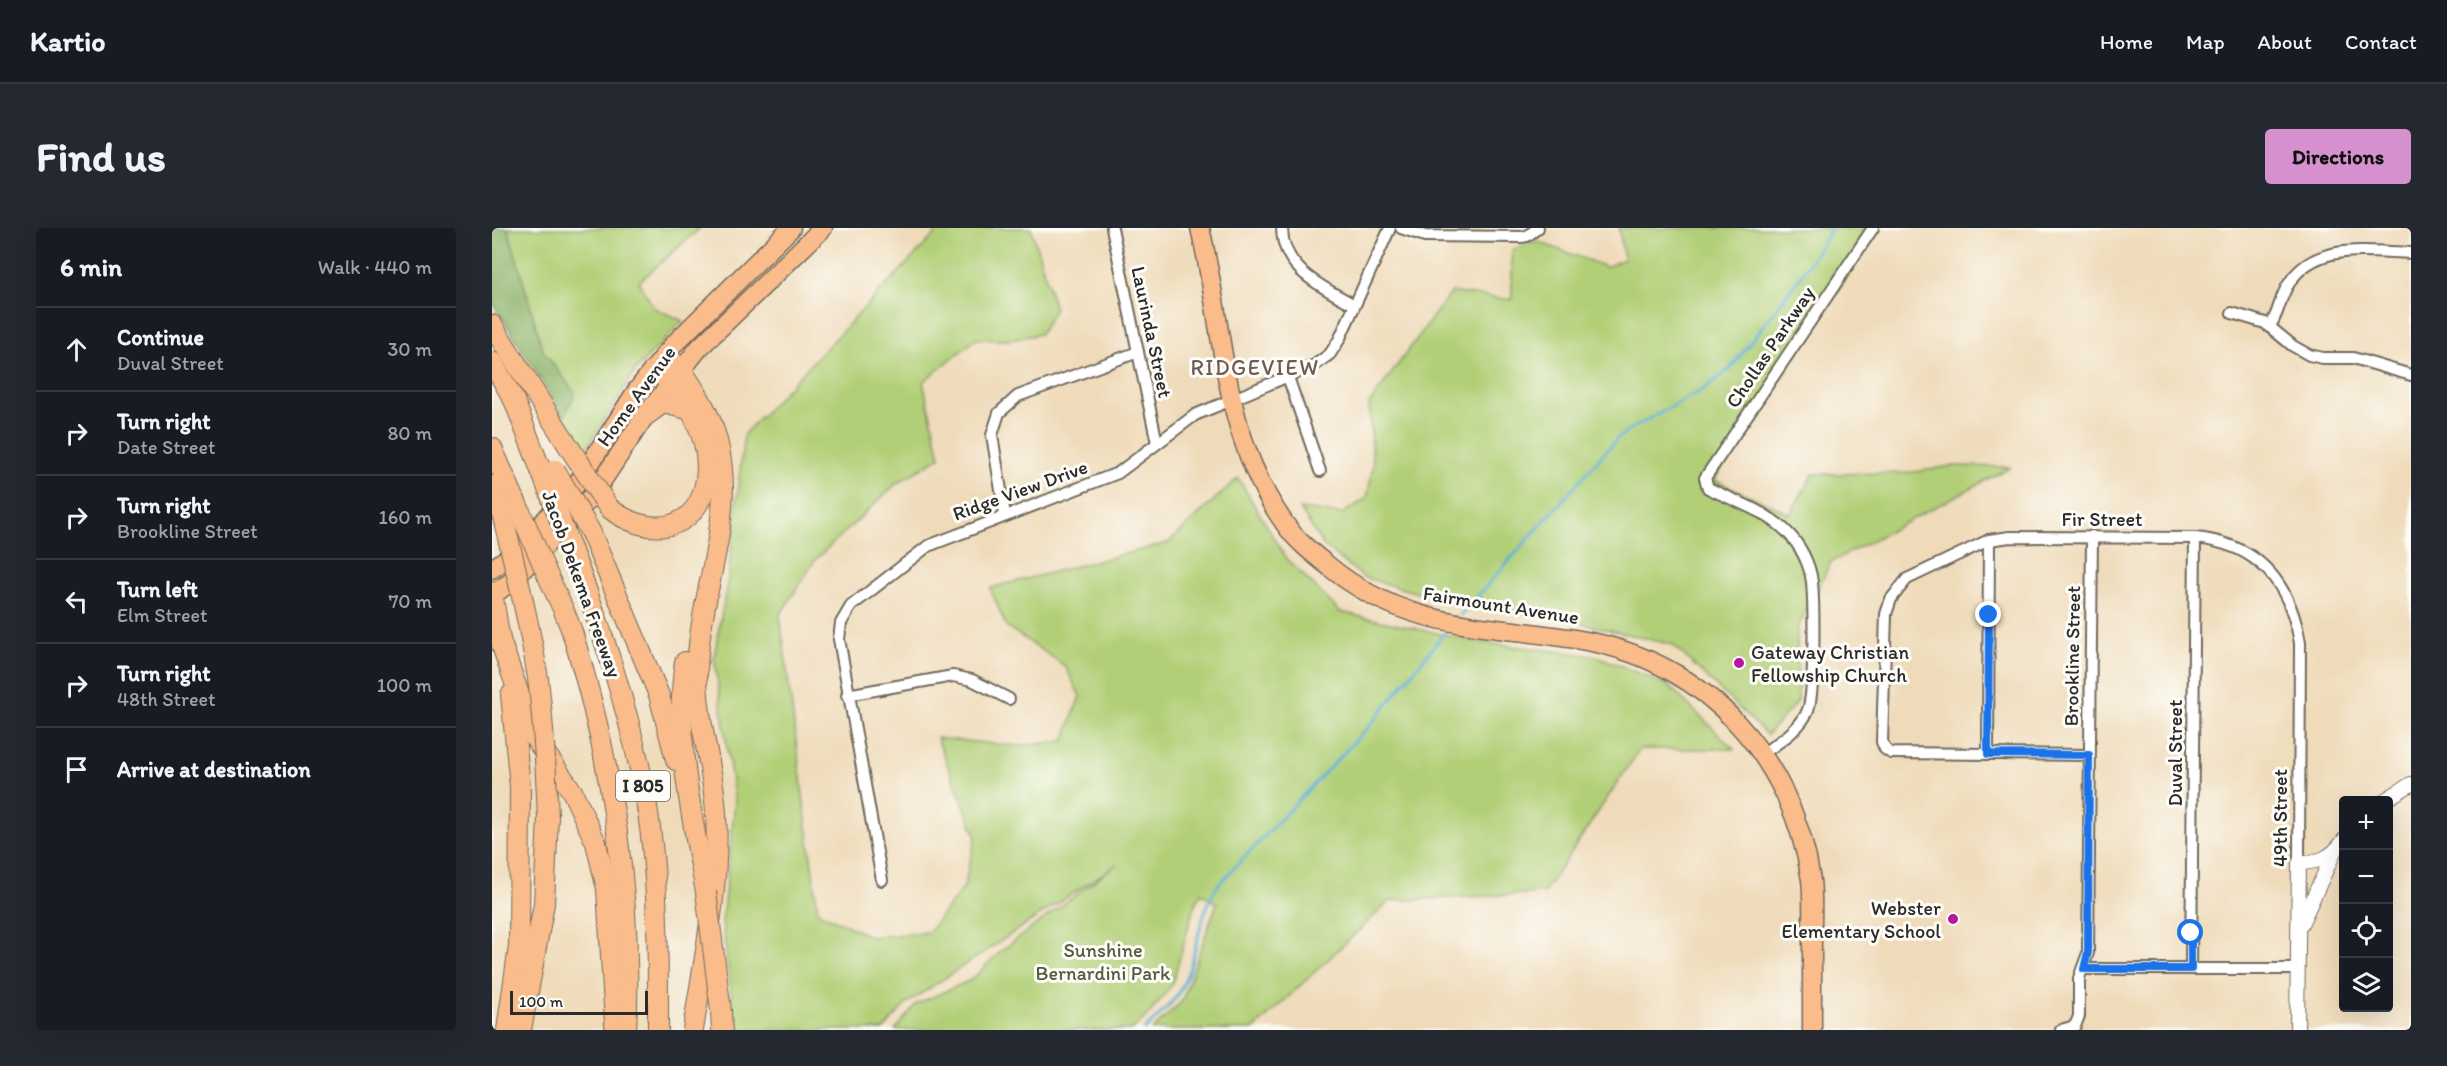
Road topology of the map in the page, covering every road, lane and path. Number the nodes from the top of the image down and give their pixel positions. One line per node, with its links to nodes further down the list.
1 (791, 228): 17 (main road, Home Avenue)
2 (822, 228): 18 (main road, Home Avenue)
3 (1112, 228): 15 (street, Laurinda Street)
4 (1200, 228): 21 (main road, Fairmount Avenue)
5 (1282, 228): 11 (street)
6 (1390, 228): 11 (street, Ridge View Drive)
7 (1401, 228): 8 (street)
8 (1538, 228)
9 (1873, 228): 42 (street, Chollas Parkway)
10 (2411, 253): 14 (street)
11 (1354, 305): 20 (street, Ridge View Drive)
12 (2232, 313): 14 (street)
13 (492, 325): 22 (highway, bridge)
14 (2269, 327): 19 (street)
15 (1138, 352): 24 (street, Laurinda Street); 30 (street)
16 (492, 362): 27 (highway)
17 (659, 362): 18 (highway); 35 (main road, Home Avenue)
18 (676, 374): 22 (highway); 23 (main road, Home Avenue); 31 (highway)
19 (2411, 375)
20 (1288, 377): 21 (street, Ridge View Drive); 26 (street)
21 (1231, 400): 24 (street, Ridge View Drive); 42 (main road, Fairmount Avenue)
22 (688, 409): 23 (highway)
23 (645, 416): 36 (main road, Home Avenue)
24 (1157, 443): 30 (street, Ridge View Drive)
25 (492, 448): 29 (highway, Jacob Dekema Freeway / I 805)
26 (1320, 471)
27 (550, 476): 47 (highway, bridge); 61 (highway, Jacob Dekema Freeway / I 805, bridge)
28 (492, 486): 29 (highway)
29 (511, 513): 58 (highway, bridge); 60 (highway, Jacob Dekema Freeway / I 805, bridge)
30 (1005, 515): 40 (street, Ridge View Drive)
31 (720, 525): 47 (highway); 62 (highway)
32 (2091, 536): 33 (street, Fir Street); 34 (street, Fir Street); 44 (street, Brookline Street)
33 (2195, 538): 37 (street, Fir Street); 54 (street, Duval Street)
34 (1989, 540): 43 (street); 43 (street, Fir Street)
35 (492, 569)
36 (492, 593): 38 (highway)
37 (2292, 606): 50 (street, 49th Street)
38 (496, 634): 39 (highway)
39 (508, 663): 57 (highway); 59 (highway)
40 (848, 695): 41 (street); 51 (street, Ridge View Drive)
41 (1009, 699)
42 (1762, 754): 63 (main road, Fairmount Avenue)
43 (1988, 754): 44 (street)
44 (2089, 755): 53 (street, Brookline Street)
45 (2411, 783): 46 (street)
46 (2392, 796)
47 (692, 820): 56 (highway, bridge)
48 (2339, 846): 49 (street)
49 (2333, 855): 50 (street); 52 (street)
50 (2299, 863): 52 (street, 49th Street)
51 (882, 880)
52 (2300, 927): 55 (street, 49th Street)
53 (2084, 969): 54 (street); 64 (street, Brookline Street)
54 (2191, 969): 55 (street)
55 (2298, 969): 65 (street, 49th Street)
56 (722, 1021)
57 (507, 1030)
58 (521, 1030)
59 (615, 1030)
60 (626, 1030)
61 (658, 1030)
62 (693, 1030)
63 (1812, 1030)
64 (2061, 1030)
65 (2297, 1030)

